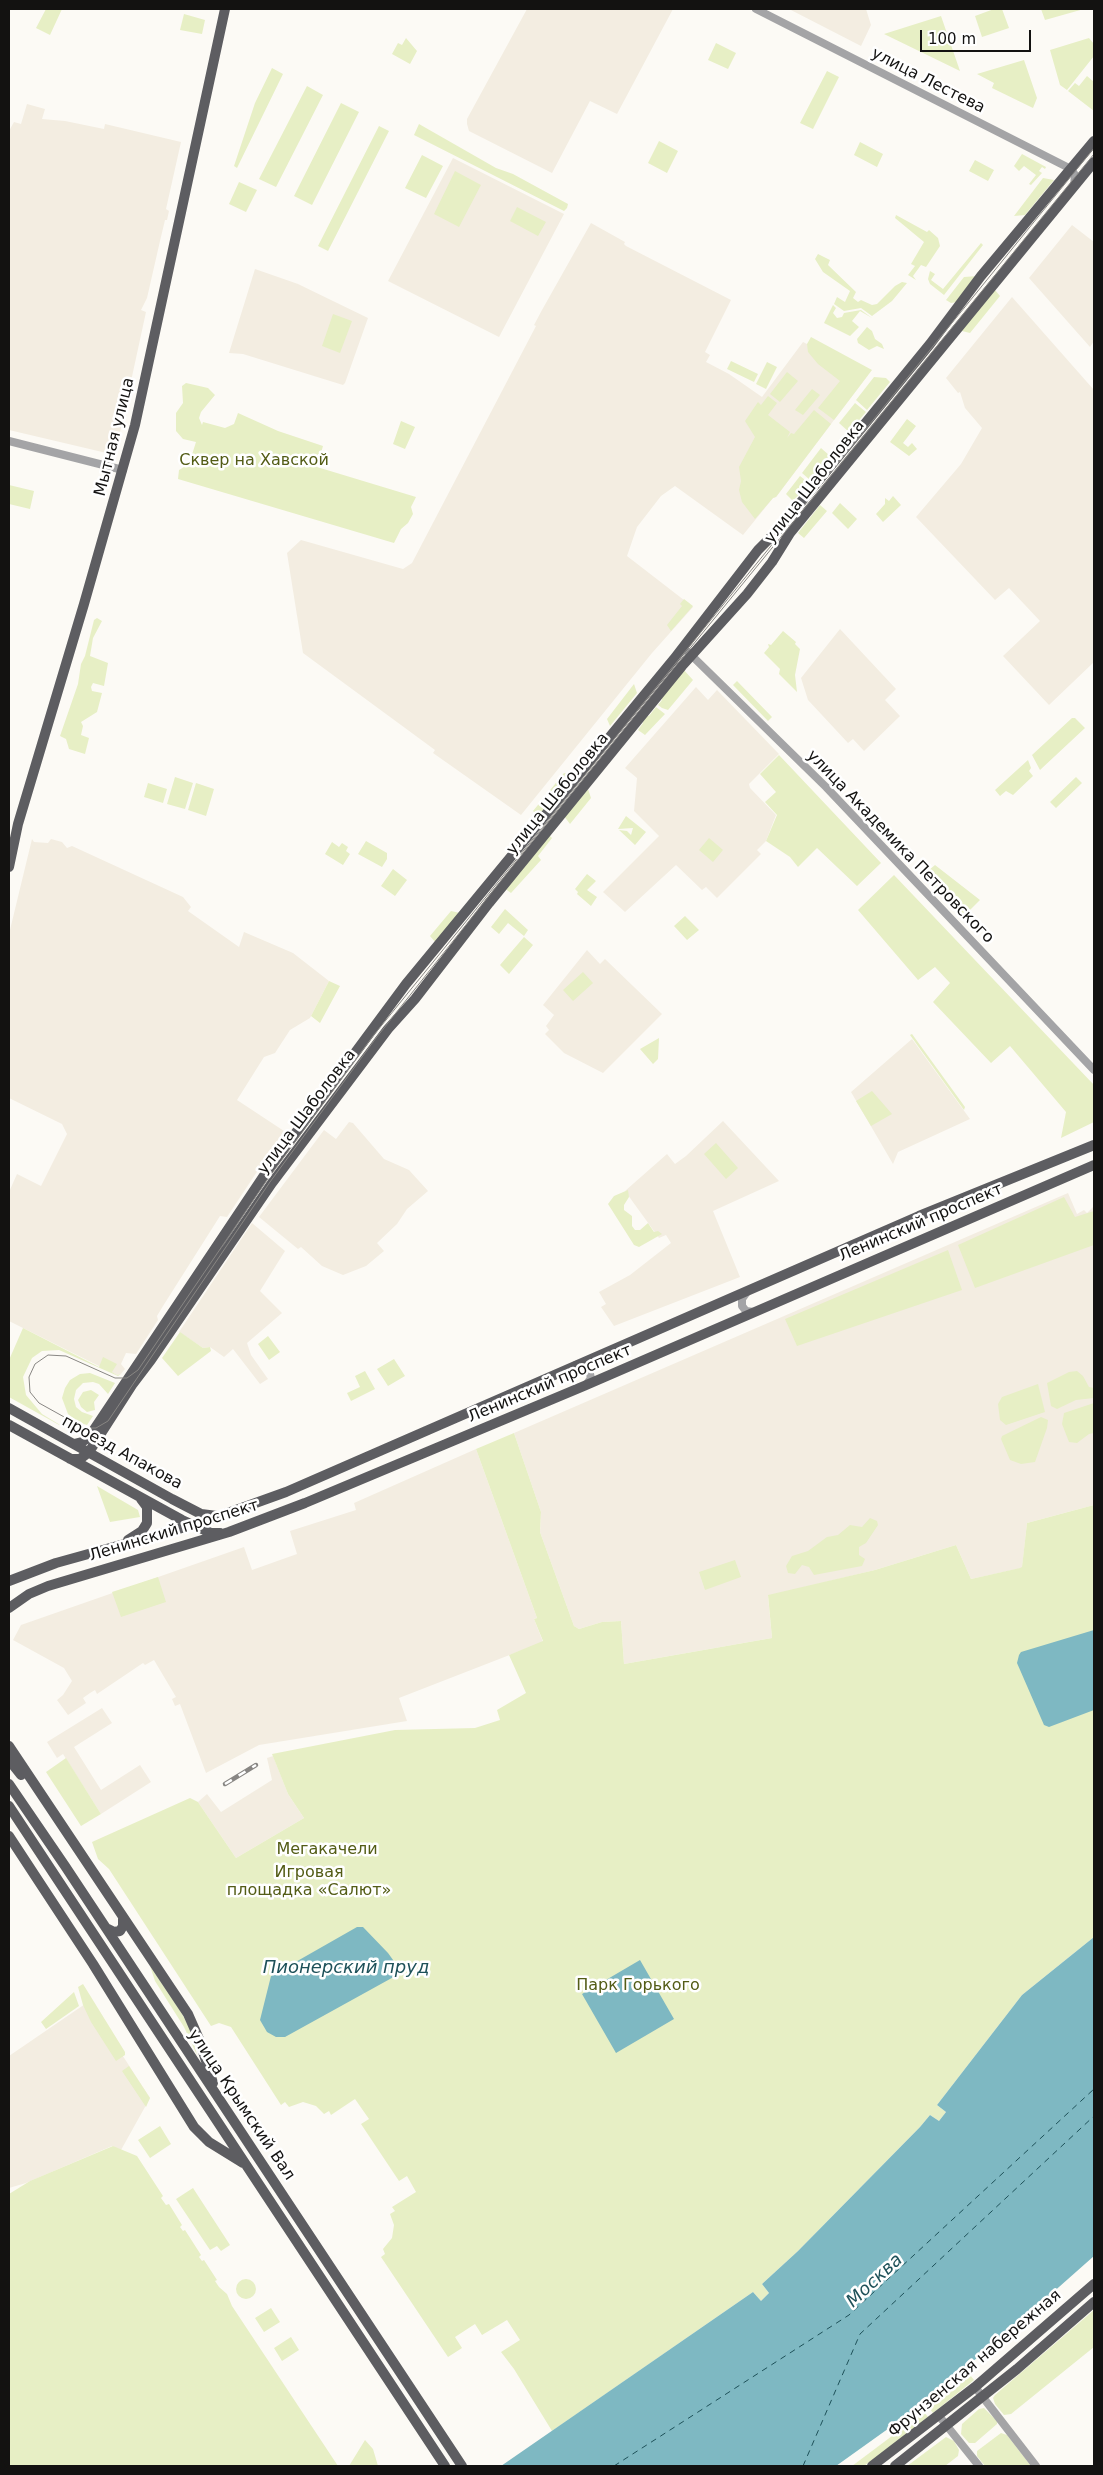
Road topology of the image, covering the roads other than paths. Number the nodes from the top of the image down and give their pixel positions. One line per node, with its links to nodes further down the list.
1 (225, 9): 8 (main road, Мытная улица)
2 (756, 9): 5 (street, улица Лестева)
3 (1094, 141): 5 (main road, улица Шаболовка)
4 (1094, 162): 6 (main road, улица Шаболовка)
5 (1071, 169): 6 (street); 9 (main road, улица Шаболовка)
6 (1073, 187): 10 (main road, улица Шаболовка)
7 (9, 441): 8 (street)
8 (123, 470): 11 (main road, Мытная улица)
9 (682, 647): 10 (street, улица Академика Петровского); 22 (main road, улица Шаболовка)
10 (691, 655): 12 (street, улица Академика Петровского); 23 (main road, улица Шаболовка)
11 (9, 867)
12 (1094, 1070)
13 (1094, 1145): 15 (main road, Ленинский проспект)
14 (1094, 1165): 16 (main road, Ленинский проспект)
15 (747, 1292): 16 (street); 17 (main road, Ленинский проспект)
16 (755, 1312): 18 (main road, Ленинский проспект)
17 (574, 1365): 18 (street); 26 (main road, Ленинский проспект)
18 (584, 1386): 28 (main road, Ленинский проспект)
19 (9, 1408): 20 (main road, проезд Апакова)
20 (20, 1414): 21 (main road); 22 (main road, проезд Апакова)
21 (11, 1426): 24 (main road, проезд Апакова)
22 (74, 1444): 23 (main road, проезд Апакова)
23 (88, 1452): 24 (main road); 26 (main road, проезд Апакова)
24 (70, 1459): 25 (main road, проезд Апакова)
25 (134, 1494): 27 (main road, проезд Апакова); 29 (main road)
26 (223, 1516): 27 (main road, Ленинский проспект)
27 (193, 1525): 28 (main road, проезд Апакова); 29 (main road, Ленинский проспект)
28 (229, 1532): 31 (main road, Ленинский проспект)
29 (118, 1546): 30 (main road, Ленинский проспект)
30 (9, 1580)
31 (9, 1608)
32 (9, 1746): 36 (main road)
33 (9, 1760): 36 (main road)
34 (9, 1784): 39 (main road, улица Крымский Вал)
35 (9, 1806): 41 (main road, улица Крымский Вал)
36 (48, 1806): 38 (main road)
37 (9, 1836): 41 (main road)
38 (123, 1919): 39 (main road); 40 (main road)
39 (106, 1928): 40 (main road, улица Крымский Вал)
40 (221, 2103): 49 (main road, улица Крымский Вал)
41 (247, 2166): 48 (main road, улица Крымский Вал)
42 (1094, 2284): 44 (main road, Фрунзенская набережная)
43 (1094, 2302): 45 (main road, Фрунзенская набережная)
44 (975, 2387): 45 (street); 46 (main road, Фрунзенская набережная)
45 (984, 2397): 47 (main road, Фрунзенская набережная); 53 (street)
46 (939, 2416): 47 (street); 50 (main road, Фрунзенская набережная)
47 (948, 2426): 51 (main road, Фрунзенская набережная); 52 (street)
48 (445, 2466)
49 (462, 2466)
50 (872, 2466)
51 (895, 2466)
52 (979, 2466)
53 (1036, 2466)

